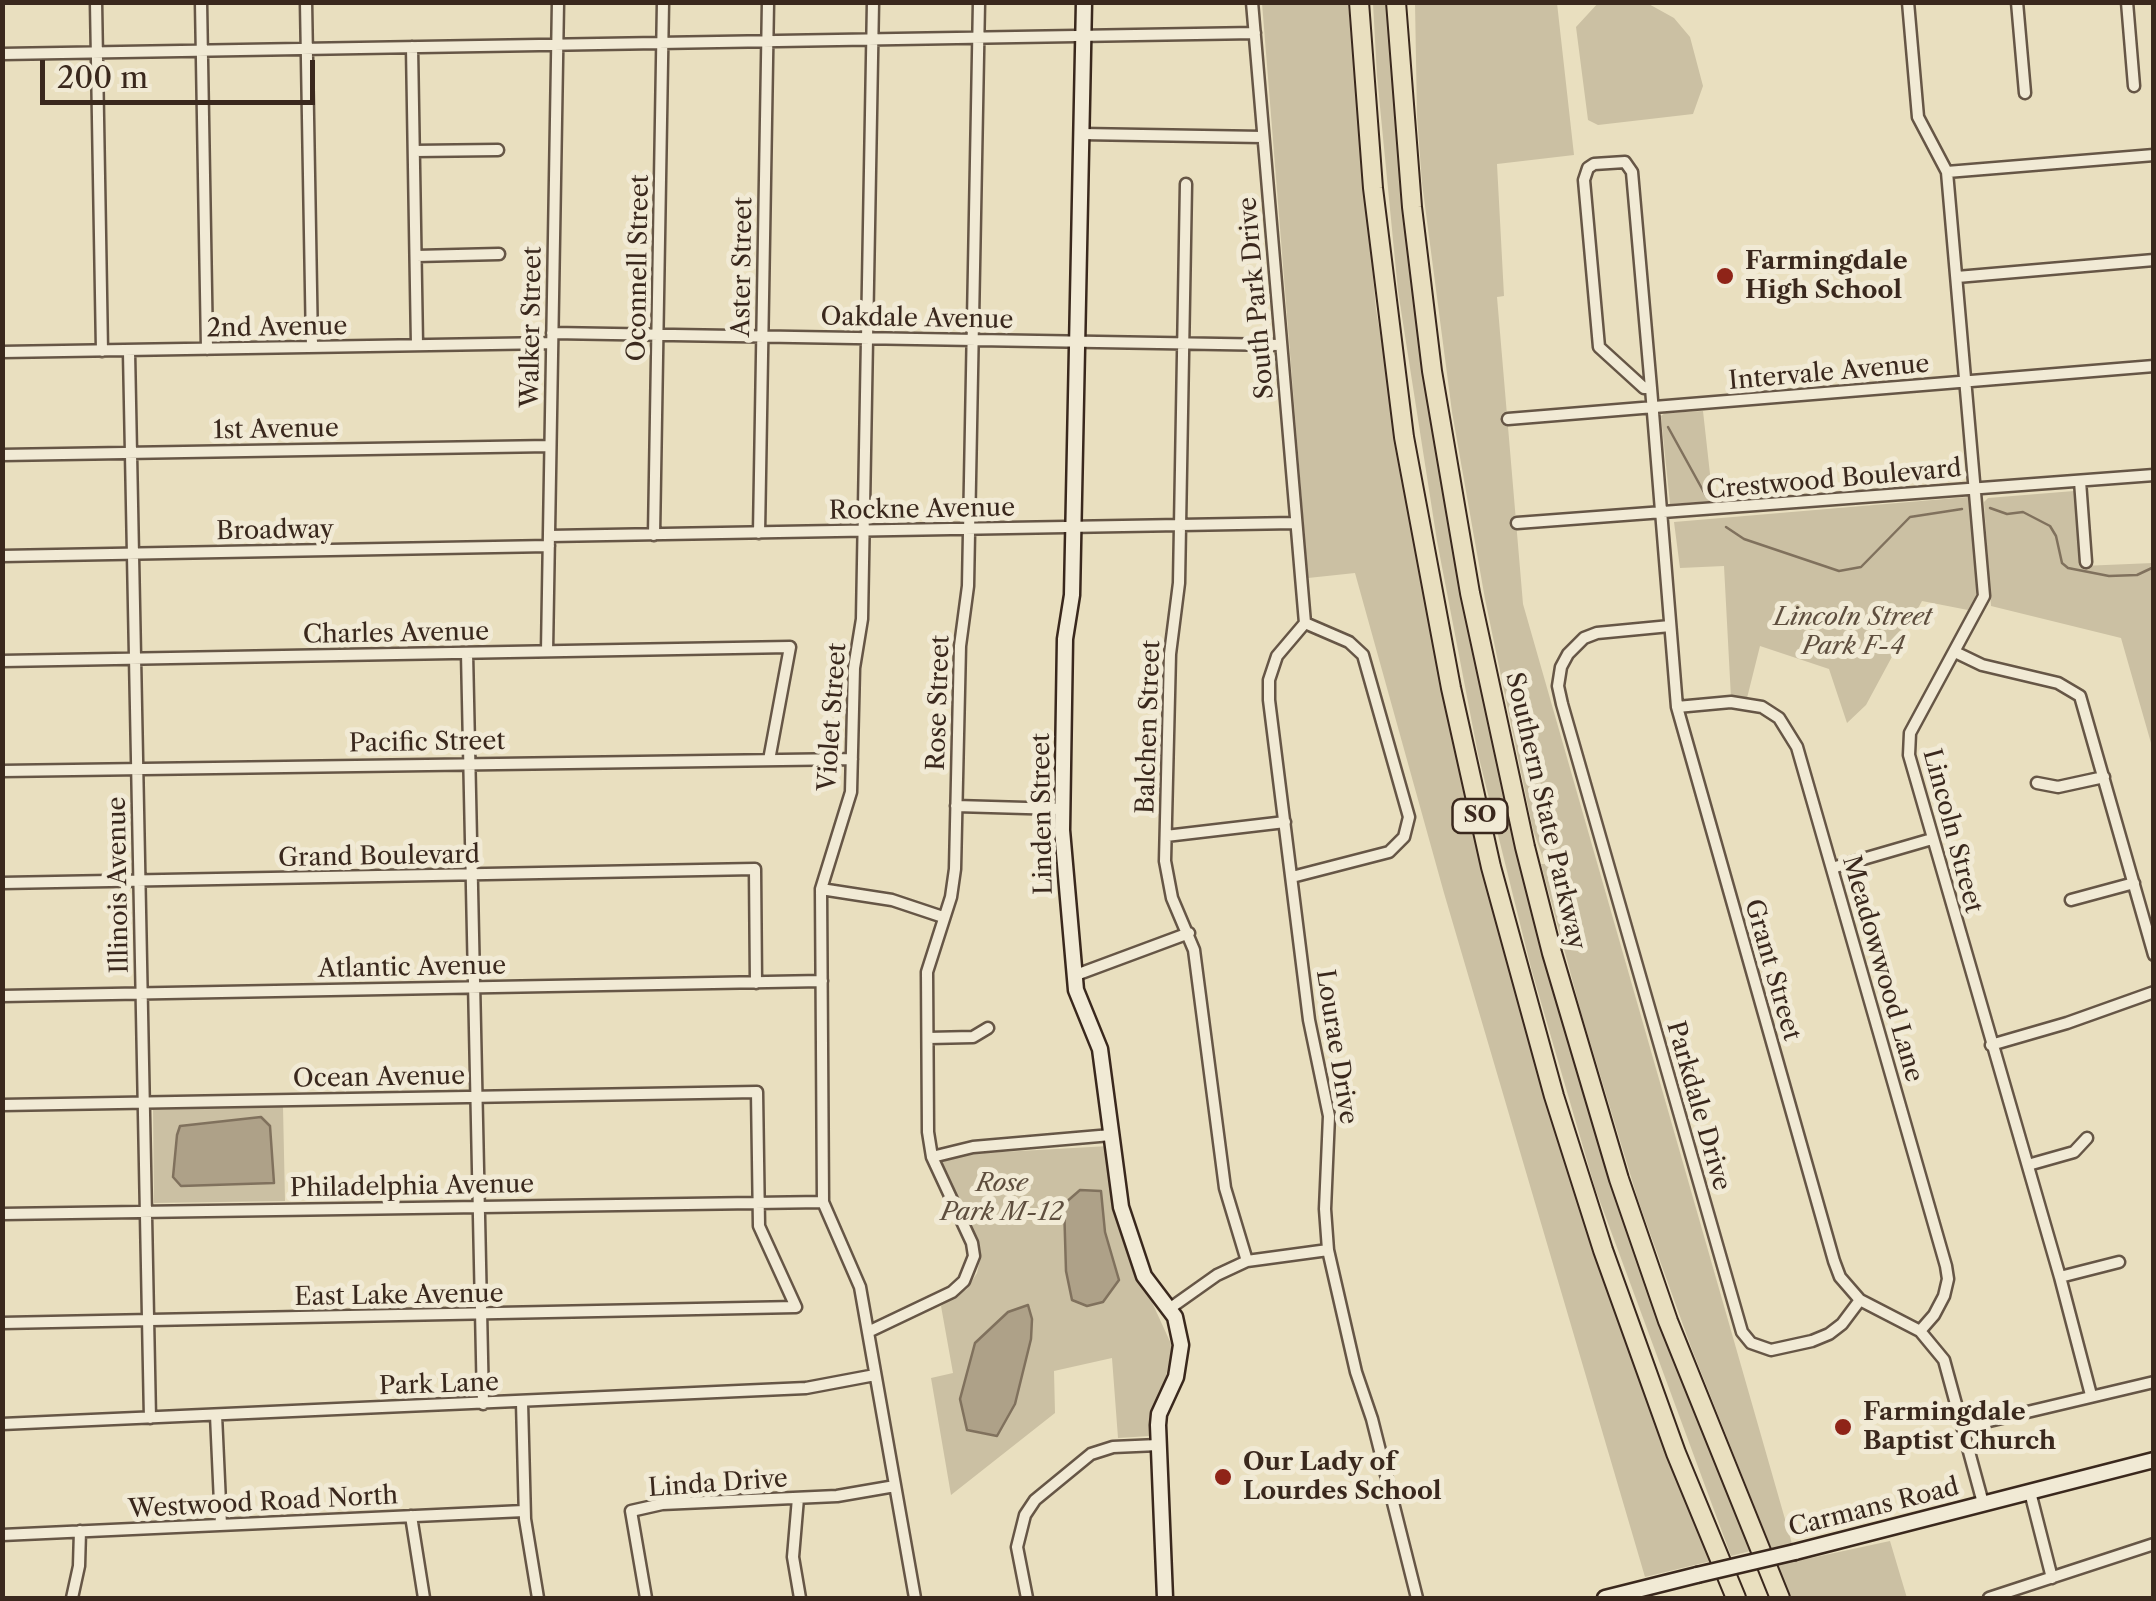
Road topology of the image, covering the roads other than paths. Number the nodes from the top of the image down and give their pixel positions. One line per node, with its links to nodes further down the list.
1 (96, 2): 27 (street)
2 (201, 2): 26 (street)
3 (306, 2): 25 (street)
4 (558, 2): 23 (street, Walker Street)
5 (663, 2): 22 (street, Oconnell Street)
6 (768, 2): 21 (street, Aster Street)
7 (873, 2): 20 (street, Violet Street)
8 (979, 2): 19 (street, Rose Street)
9 (1084, 2): 18 (street, Linden Street)
10 (1252, 2): 17 (street, South Park Drive)
11 (1359, 2): 177 (highway, SO)
12 (1396, 2): 31 (highway, Southern State Parkway / SO)
13 (1408, 2): 31 (highway)
14 (1908, 2): 37 (street)
15 (2017, 2): 30 (street)
16 (2128, 2): 29 (street)
17 (1255, 33): 18 (street); 33 (street, South Park Drive)
18 (1083, 36): 19 (street); 32 (street, Linden Street)
19 (978, 38): 20 (street); 47 (street, Rose Street)
20 (872, 40): 21 (street); 46 (street, Violet Street)
21 (767, 41): 22 (street); 44 (street, Aster Street)
22 (662, 43): 23 (street); 43 (street, Oconnell Street)
23 (557, 45): 24 (street); 45 (street, Walker Street)
24 (412, 47): 25 (street); 35 (street)
25 (307, 49): 26 (street); 52 (street)
26 (202, 51): 27 (street); 53 (street)
27 (97, 52): 28 (street); 54 (street)
28 (2, 54)
29 (2134, 86)
30 (2024, 93)
31 (1405, 130): 178 (highway, Southern State Parkway / SO)
32 (1081, 134): 33 (street); 48 (street, Linden Street)
33 (1264, 137): 51 (street, South Park Drive)
34 (498, 150): 35 (street)
35 (414, 151): 40 (street)
36 (2154, 155): 37 (street)
37 (1945, 167): 42 (street, Lincoln Street)
38 (1186, 184): 49 (street, Balchen Street)
39 (499, 254): 40 (street)
40 (416, 256): 50 (street)
41 (2154, 260): 42 (street)
42 (1957, 277): 58 (street, Lincoln Street)
43 (657, 334): 44 (street, Oakdale Avenue); 45 (street, Oakdale Avenue); 76 (street, Oconnell Street)
44 (762, 336): 46 (street, Oakdale Avenue); 75 (street, Aster Street)
45 (552, 338): 50 (street, 2nd Avenue); 62 (street, Walker Street)
46 (867, 338): 47 (street, Oakdale Avenue); 74 (street, Violet Street)
47 (972, 340): 48 (street, Oakdale Avenue); 73 (street, Rose Street)
48 (1078, 342): 49 (street, Oakdale Avenue); 72 (street, Linden Street)
49 (1182, 344): 51 (street, Oakdale Avenue); 71 (street, Balchen Street)
50 (417, 345): 52 (street, 2nd Avenue)
51 (1280, 345): 69 (street, South Park Drive)
52 (312, 347): 53 (street, 2nd Avenue)
53 (207, 349): 56 (street, 2nd Avenue)
54 (102, 351): 55 (street, 2nd Avenue); 56 (street, 2nd Avenue)
55 (2, 352)
56 (129, 352): 63 (street, Illinois Avenue)
57 (2154, 366): 58 (street, Intervale Avenue)
58 (1966, 382): 60 (street, Intervale Avenue); 67 (street, Lincoln Street)
59 (1651, 388): 59 (street, Grant Street); 60 (street, Grant Street)
60 (1653, 408): 61 (street, Intervale Avenue); 68 (street, Grant Street)
61 (1508, 420)
62 (550, 446): 63 (street, 1st Avenue); 77 (street, Walker Street)
63 (131, 453): 64 (street, 1st Avenue); 78 (street, Illinois Avenue)
64 (2, 455)
65 (2154, 475): 66 (street, Crestwood Boulevard)
66 (2080, 482): 67 (street, Crestwood Boulevard); 80 (street)
67 (1975, 489): 68 (street, Crestwood Boulevard); 84 (street, Lincoln Street)
68 (1662, 513): 70 (street, Crestwood Boulevard); 82 (street, Grant Street)
69 (1295, 523): 71 (street, Rockne Avenue); 81 (street, South Park Drive)
70 (1517, 523)
71 (1180, 525): 72 (street, Rockne Avenue); 99 (street, Balchen Street)
72 (1074, 527): 73 (street, Rockne Avenue); 97 (street, Linden Street)
73 (969, 529): 74 (street, Rockne Avenue); 96 (street, Rose Street)
74 (864, 531): 75 (street, Rockne Avenue); 89 (street, Violet Street)
75 (759, 532): 76 (street, Rockne Avenue)
76 (654, 534): 77 (street, Rockne Avenue)
77 (549, 542): 78 (street, Broadway); 83 (street, Walker Street)
78 (133, 554): 79 (street, Broadway); 86 (street, Illinois Avenue)
79 (2, 556)
80 (2086, 562)
81 (1305, 624): 98 (street, Lourae Drive); 103 (street)
82 (1670, 626): 88 (street, Grant Street); 138 (street, Parkdale Drive)
83 (547, 652): 85 (street, Charles Avenue); 90 (street, Charles Avenue)
84 (1955, 652): 94 (street); 100 (street, Lincoln Street)
85 (467, 653): 86 (street, Charles Avenue); 91 (street)
86 (135, 659): 87 (street, Charles Avenue); 92 (street, Illinois Avenue)
87 (2, 661)
88 (1677, 707): 101 (street, Meadowwood Lane); 138 (street, Grant Street)
89 (852, 759): 90 (street, Pacific Street); 107 (street, Violet Street)
90 (769, 760): 91 (street, Pacific Street)
91 (469, 762): 92 (street, Pacific Street); 102 (street)
92 (137, 768): 93 (street, Pacific Street); 104 (street, Illinois Avenue)
93 (2, 771)
94 (2104, 777): 95 (street); 106 (street)
95 (2037, 783)
96 (956, 806): 97 (street); 109 (street, Rose Street)
97 (1062, 809): 112 (street, Linden Street)
98 (1284, 822): 99 (street); 103 (street, Lourae Drive)
99 (1166, 836): 110 (street, Balchen Street)
100 (1932, 839): 101 (street); 121 (street, Lincoln Street)
101 (1832, 868): 143 (street, Meadowwood Lane)
102 (472, 875): 104 (street, Grand Boulevard); 114 (street, Grand Boulevard); 115 (street)
103 (1292, 878): 134 (street, Lourae Drive)
104 (139, 881): 105 (street, Grand Boulevard); 117 (street, Illinois Avenue)
105 (2, 883)
106 (2134, 883): 108 (street); 111 (street)
107 (822, 889): 109 (street); 113 (street, Violet Street)
108 (2071, 900)
109 (944, 917): 120 (street, Rose Street)
110 (1189, 933): 112 (street); 135 (street, Balchen Street)
111 (2154, 955)
112 (1076, 975): 125 (street, Linden Street)
113 (822, 981): 114 (street, Atlantic Avenue); 130 (street, Violet Street)
114 (756, 982): 115 (street, Atlantic Avenue)
115 (474, 987): 117 (street, Atlantic Avenue); 122 (street)
116 (2154, 992): 121 (street)
117 (141, 993): 118 (street, Atlantic Avenue); 123 (street, Illinois Avenue)
118 (2, 996)
119 (988, 1028): 120 (street)
120 (928, 1038): 127 (street, Rose Street)
121 (1991, 1045): 128 (street, Lincoln Street)
122 (476, 1096): 123 (street, Ocean Avenue); 129 (street, Ocean Avenue); 131 (street)
123 (142, 1102): 124 (street, Ocean Avenue); 132 (street, Illinois Avenue)
124 (2, 1105)
125 (1111, 1135): 127 (street); 139 (street, Linden Street)
126 (2087, 1138): 128 (street)
127 (932, 1156): 144 (street, Rose Street)
128 (2028, 1165): 137 (street, Lincoln Street)
129 (758, 1202): 130 (street, Philadelphia Avenue); 131 (street, Philadelphia Avenue); 140 (street, East Lake Avenue)
130 (823, 1202): 144 (street, Violet Street)
131 (479, 1206): 132 (street, Philadelphia Avenue); 140 (street)
132 (144, 1212): 133 (street, Philadelphia Avenue); 141 (street, Illinois Avenue)
133 (2, 1214)
134 (1328, 1250): 135 (street); 175 (street, Lourae Drive)
135 (1247, 1261): 139 (street)
136 (2119, 1262): 137 (street)
137 (2060, 1277): 147 (street, Lincoln Street)
138 (1860, 1300): 143 (street)
139 (1169, 1308): 154 (street, Linden Street)
140 (481, 1315): 141 (street, East Lake Avenue); 149 (street)
141 (146, 1321): 142 (street, East Lake Avenue); 151 (street, Illinois Avenue)
142 (2, 1324)
143 (1920, 1331): 153 (street)
144 (868, 1332): 145 (street, Violet Street)
145 (875, 1375): 148 (street, Park Lane); 156 (street, Violet Street)
146 (2153, 1382): 147 (street)
147 (2092, 1396): 153 (street)
148 (522, 1402): 149 (street, Park Lane); 160 (street)
149 (483, 1404): 150 (street, Park Lane)
150 (216, 1415): 151 (street, Park Lane); 162 (street)
151 (150, 1418): 152 (street, Park Lane)
152 (2, 1424)
153 (1964, 1427): 159 (street)
154 (1158, 1445): 173 (street); 174 (street, Linden Street)
155 (2154, 1460): 157 (street, Carmans Road)
156 (895, 1486): 158 (street, Linda Drive); 172 (street, Violet Street)
157 (2030, 1492): 159 (street, Carmans Road); 166 (street)
158 (798, 1498): 170 (street, Linda Drive); 171 (street)
159 (1983, 1504): 176 (street, Carmans Road, bridge)
160 (524, 1511): 161 (street, Westwood Road North); 169 (street)
161 (411, 1516): 162 (street, Westwood Road North); 168 (street)
162 (221, 1525): 163 (street, Westwood Road North)
163 (80, 1531): 164 (street, Westwood Road North); 167 (street)
164 (2, 1535)
165 (2154, 1544): 166 (street)
166 (2052, 1578): 179 (street)
167 (72, 1598)
168 (424, 1598)
169 (538, 1598)
170 (646, 1598)
171 (800, 1598)
172 (915, 1598)
173 (1027, 1598)
174 (1165, 1598)
175 (1417, 1598)
176 (1605, 1598)
177 (1736, 1598)
178 (1780, 1598)
179 (1989, 1598)

